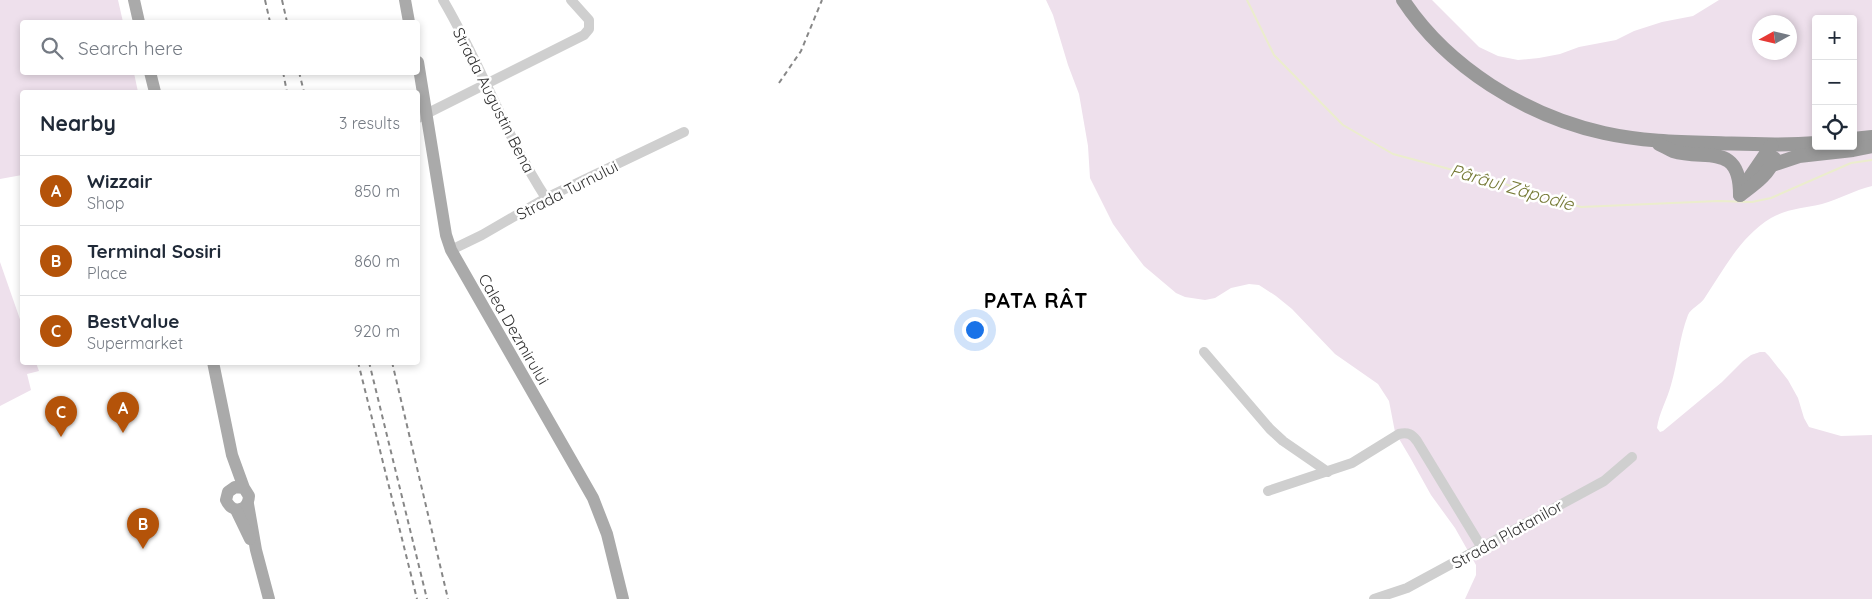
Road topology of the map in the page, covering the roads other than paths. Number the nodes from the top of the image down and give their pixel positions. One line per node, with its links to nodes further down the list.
1 (134, 0): 6 (main road)
2 (405, 0): 7 (main road)
3 (443, 0): 10 (street, Strada Augustin Bena)
4 (572, 0): 10 (street)
5 (1403, 0): 16 (highway)
6 (139, 20)
7 (409, 20)
8 (151, 75): 11 (main road)
9 (419, 75): 12 (main road, Calea Dezmirului)
10 (485, 84): 12 (street); 22 (street, Strada Augustin Bena)
11 (154, 90)
12 (422, 115): 23 (main road, Calea Dezmirului)
13 (684, 132): 22 (street, Strada Turnului)
14 (1872, 137): 15 (highway)
15 (1857, 139)
16 (1652, 141): 18 (highway); 21 (highway)
17 (1812, 142): 18 (highway)
18 (1772, 145): 20 (highway); 21 (highway)
19 (1872, 146): 20 (highway)
20 (1772, 165): 21 (highway)
21 (1740, 195)
22 (546, 198): 23 (street, Strada Turnului)
23 (451, 250): 35 (main road, Calea Dezmirului)
24 (1204, 352): 27 (street)
25 (214, 365): 28 (main road)
26 (1632, 457): 32 (street, Strada Platanilor)
27 (1328, 472): 29 (street); 32 (street)
28 (237, 488): 30 (main road); 31 (main road)
29 (1268, 491)
30 (248, 504): 31 (main road); 33 (main road)
31 (236, 510): 33 (main road)
32 (1482, 548): 36 (street, Strada Platanilor)
33 (256, 550): 34 (main road)
34 (269, 599)
35 (623, 599)
36 (1374, 599)

